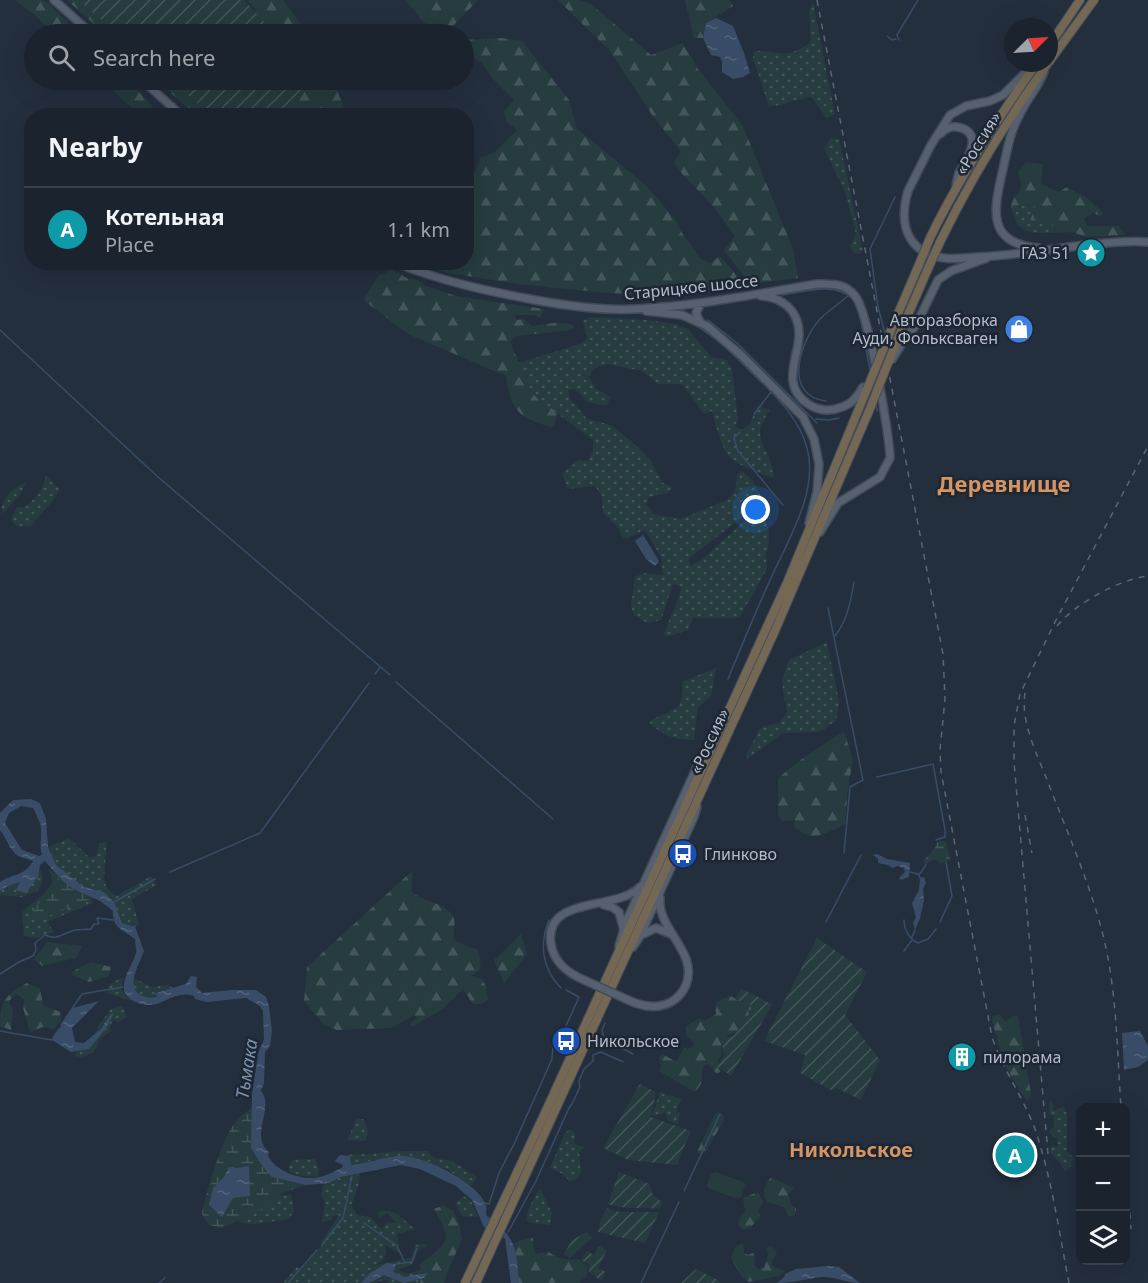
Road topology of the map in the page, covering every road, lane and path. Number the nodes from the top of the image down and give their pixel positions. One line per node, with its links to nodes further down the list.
1 (54, 0): 4 (main road)
2 (1080, 0): 5 (highway)
3 (1094, 0): 6 (highway, «Россия»)
4 (81, 24)
5 (1058, 33)
6 (1058, 50)
7 (1027, 72): 13 (main road)
8 (1030, 72): 14 (highway, «Россия»)
9 (1042, 72): 23 (highway, «Россия», bridge)
10 (1044, 72): 16 (main road)
11 (153, 90): 12 (main road)
12 (173, 108)
13 (931, 145): 14 (main road); 17 (main road)
14 (956, 188): 24 (highway, «Россия», bridge)
15 (1148, 242): 16 (main road)
16 (1060, 248): 17 (main road)
17 (989, 256): 23 (main road)
18 (416, 270): 21 (main road, Старицкое шоссе)
19 (749, 296): 20 (main road, Старицкое шоссе); 24 (main road); 25 (main road, Старицкое шоссе)
20 (701, 303): 21 (main road, Старицкое шоссе); 22 (main road)
21 (634, 309): 22 (main road)
22 (700, 322): 25 (main road)
23 (901, 340): 25 (highway, «Россия», bridge)
24 (865, 388): 25 (highway, «Россия»)
25 (806, 549): 26 (highway, «Россия»); 27 (highway, «Россия»)
26 (723, 720): 28 (highway, «Россия»); 29 (main road)
27 (701, 790): 31 (main road); 36 (highway, «Россия»)
28 (672, 836): 29 (main road); 36 (highway, «Россия»)
29 (654, 863): 30 (main road)
30 (645, 882): 32 (main road); 33 (main road)
31 (661, 891): 34 (main road); 35 (main road)
32 (598, 904): 33 (main road); 34 (main road, bridge)
33 (623, 930): 36 (main road)
34 (672, 934): 35 (main road)
35 (640, 936): 36 (main road)
36 (619, 960): 37 (highway, «Россия»); 38 (highway, «Россия»)
37 (465, 1283)
38 (476, 1283)

